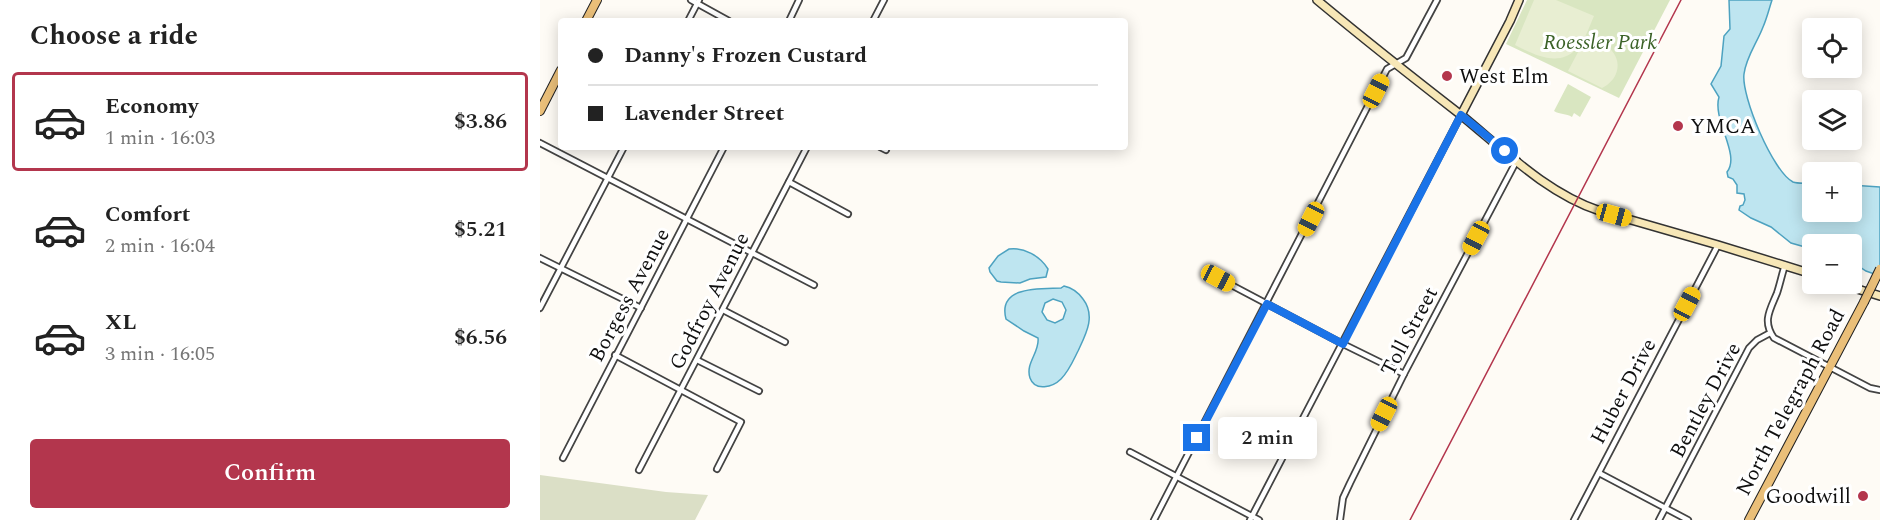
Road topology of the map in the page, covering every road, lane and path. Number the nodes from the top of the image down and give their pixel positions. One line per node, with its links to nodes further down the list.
1 (597, 0): 9 (main road)
2 (691, 0): 8 (street)
3 (799, 0): 12 (street)
4 (884, 0): 13 (street)
5 (1317, 0): 14 (street)
6 (1437, 0): 14 (street)
7 (1519, 0): 17 (street)
8 (698, 2): 10 (street); 11 (street)
9 (588, 18)
10 (690, 18)
11 (724, 18)
12 (790, 18)
13 (875, 18)
14 (1394, 64): 17 (street); 38 (street)
15 (558, 76): 16 (main road)
16 (540, 111)
17 (1461, 115): 22 (street); 44 (street)
18 (540, 143): 23 (street)
19 (622, 150): 23 (street)
20 (722, 150): 26 (street, Borgess Avenue)
21 (806, 150): 24 (street, Godfroy Avenue)
22 (1517, 160): 27 (street); 48 (street, Toll Street)
23 (608, 179): 26 (street); 31 (street)
24 (789, 183): 25 (street); 28 (street, Godfroy Avenue)
25 (848, 214)
26 (687, 220): 28 (street); 40 (street, Borgess Avenue)
27 (1718, 245): 30 (street); 56 (street, Huber Drive)
28 (753, 253): 35 (street); 41 (street, Godfroy Avenue)
29 (540, 258): 31 (street)
30 (1785, 265): 33 (street); 42 (street, Bentley Drive)
31 (561, 268): 39 (street); 40 (street)
32 (1880, 269): 47 (main road, North Telegraph Road, bridge)
33 (1802, 271)
34 (1218, 278): 38 (street)
35 (814, 285)
36 (1862, 290): 37 (street)
37 (1880, 296)
38 (1267, 304): 44 (street); 57 (street)
39 (540, 308)
40 (641, 308): 45 (street, Borgess Avenue)
41 (723, 310): 43 (street); 46 (street, Godfroy Avenue)
42 (1770, 333): 47 (street); 58 (street, Bentley Drive)
43 (785, 342)
44 (1343, 344): 48 (street); 59 (street)
45 (615, 355): 51 (street); 53 (street, Borgess Avenue)
46 (698, 360): 50 (street); 51 (street, Godfroy Avenue)
47 (1829, 367): 49 (street); 66 (main road, North Telegraph Road)
48 (1404, 374): 62 (street, Toll Street)
49 (1880, 390)
50 (759, 391)
51 (681, 392): 54 (street); 55 (street, Godfroy Avenue)
52 (1130, 452): 57 (street)
53 (563, 458)
54 (717, 469)
55 (639, 470)
56 (1599, 473): 58 (street); 63 (street, Huber Drive)
57 (1176, 476): 59 (street); 60 (street)
58 (1665, 508): 64 (street, Bentley Drive); 65 (street)
59 (1251, 518): 61 (street)
60 (1154, 520)
61 (1259, 520)
62 (1340, 520)
63 (1574, 520)
64 (1659, 520)
65 (1688, 520)
66 (1749, 520)

